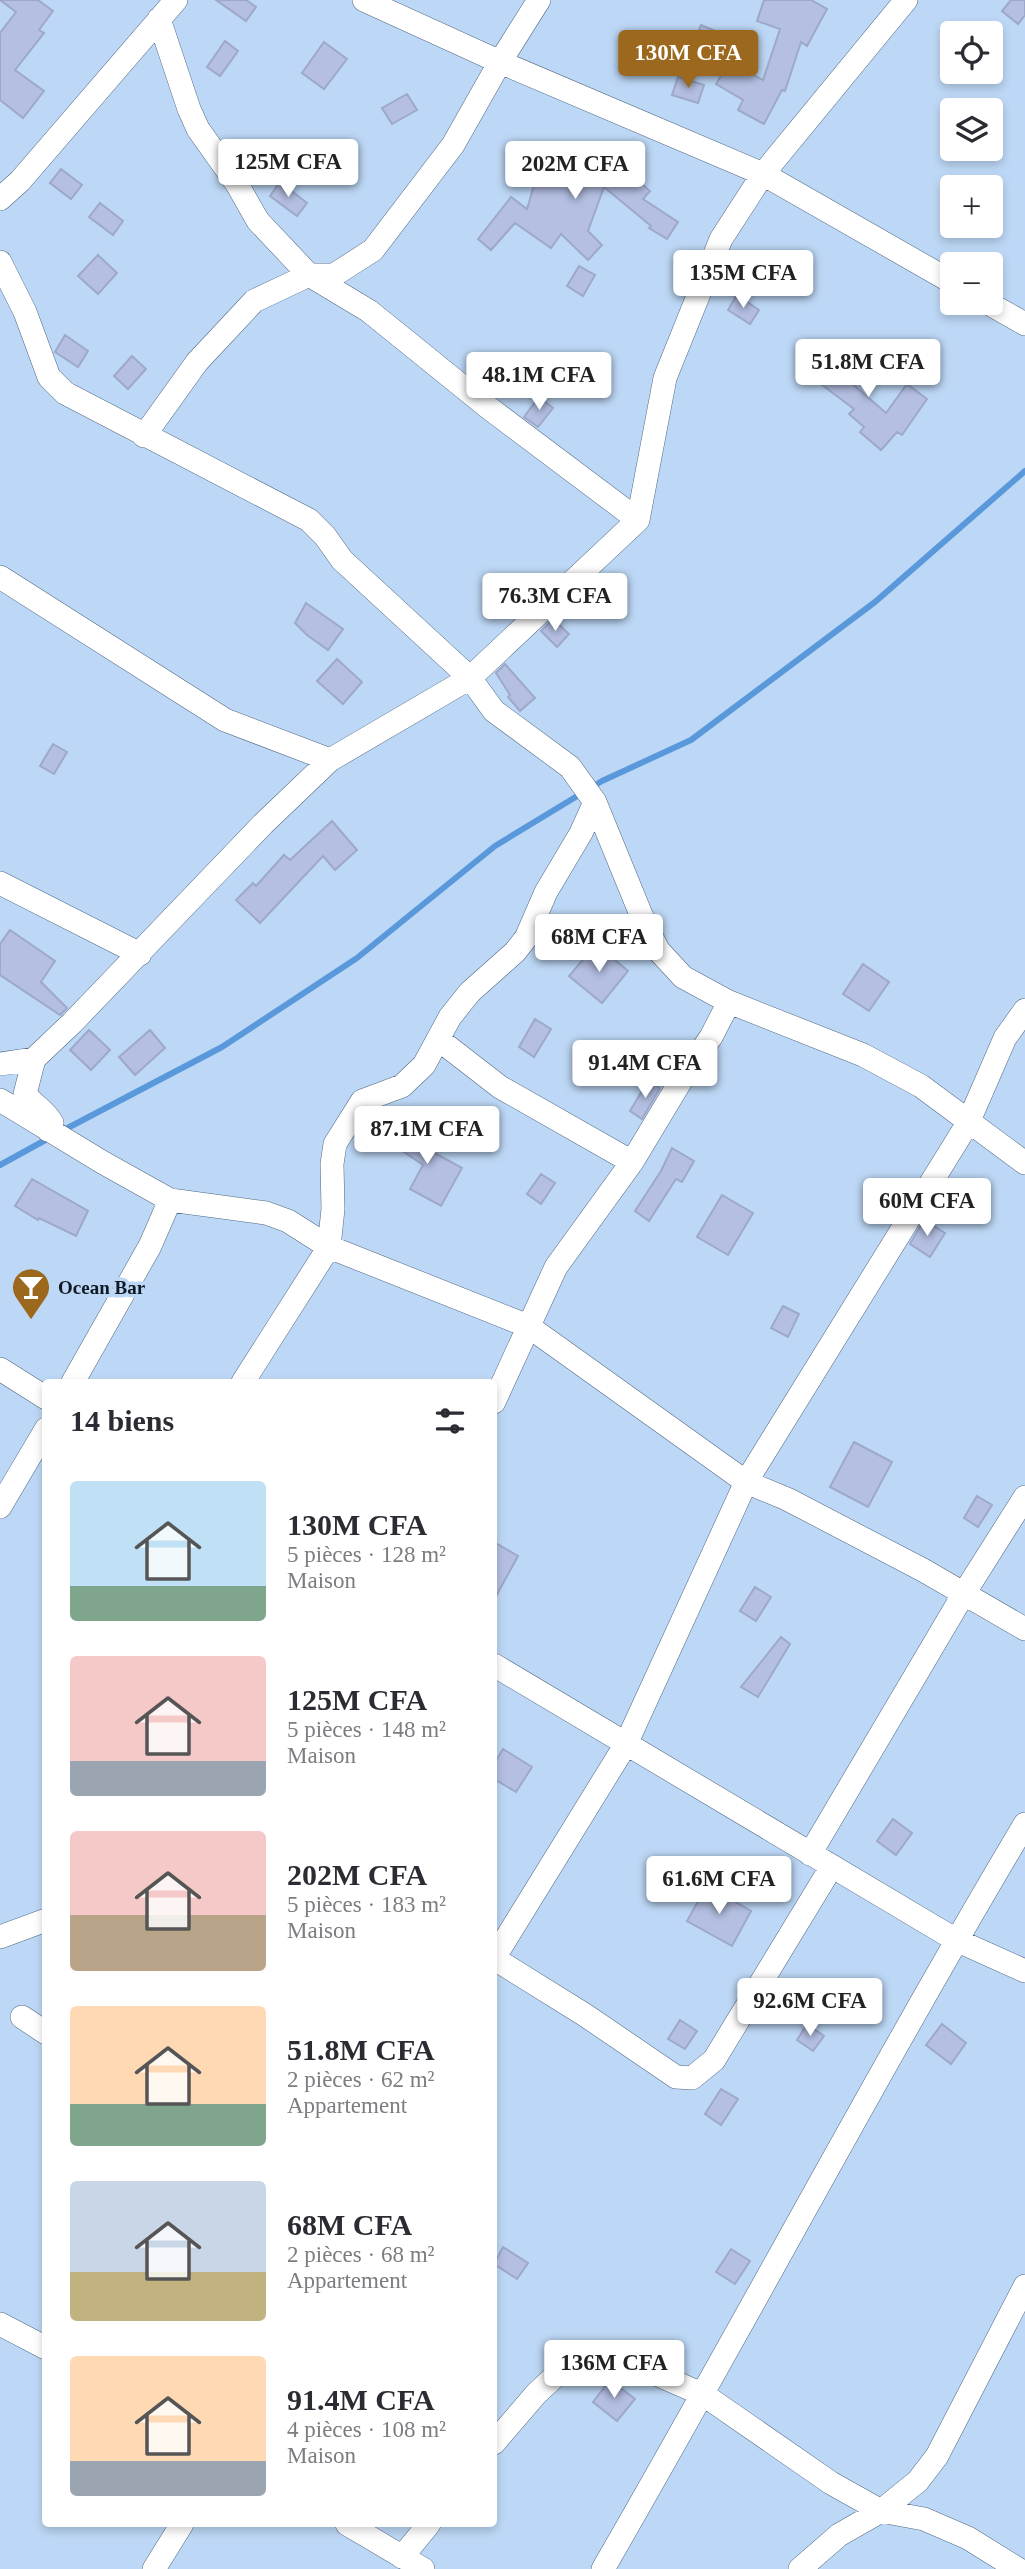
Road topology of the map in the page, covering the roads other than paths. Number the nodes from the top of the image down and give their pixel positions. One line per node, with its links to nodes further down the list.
1 (176, 0): 5 (street)
2 (364, 0): 6 (street)
3 (539, 0): 6 (street)
4 (905, 0): 7 (street)
5 (159, 19): 8 (street); 10 (street)
6 (500, 62): 7 (street); 10 (street)
7 (763, 174): 11 (street); 15 (street)
8 (0, 199)
9 (0, 262): 14 (street)
10 (309, 275): 14 (street); 15 (street)
11 (940, 275)
12 (1003, 312): 13 (street)
13 (1025, 324)
14 (144, 436): 17 (street)
15 (639, 520): 17 (street)
16 (0, 577): 18 (street)
17 (470, 677): 18 (street); 19 (street)
18 (330, 760): 21 (street)
19 (595, 802): 22 (street); 24 (street)
20 (0, 883): 21 (street)
21 (140, 954): 25 (street)
22 (729, 1002): 28 (street); 30 (street)
23 (1025, 1010): 28 (street)
24 (438, 1039): 30 (street); 33 (street)
25 (34, 1059): 26 (street); 29 (street)
26 (0, 1064)
27 (0, 1100): 29 (street)
28 (968, 1123): 31 (street); 41 (street)
29 (48, 1130): 32 (street)
30 (632, 1162): 34 (street)
31 (1025, 1163)
32 (170, 1200): 33 (street); 36 (street)
33 (329, 1247): 34 (street); 37 (street)
34 (528, 1326): 39 (street); 41 (street)
35 (0, 1369): 38 (street)
36 (75, 1379)
37 (245, 1379)
38 (42, 1395)
39 (497, 1395)
40 (42, 1436): 43 (street)
41 (747, 1482): 44 (street); 47 (street)
42 (1025, 1497): 44 (street)
43 (0, 1507)
44 (963, 1595): 45 (street); 49 (street)
45 (1025, 1629)
46 (497, 1667): 47 (street)
47 (626, 1744): 49 (street); 54 (street)
48 (1025, 1824): 53 (street)
49 (810, 1854): 50 (street)
50 (832, 1866): 53 (street); 55 (street)
51 (42, 1921): 52 (street)
52 (0, 1937)
53 (956, 1940): 56 (street); 62 (street)
54 (497, 1955)
55 (497, 1962)
56 (1025, 1972)
57 (22, 2017): 58 (street)
58 (42, 2030)
59 (1025, 2286): 64 (street)
60 (0, 2324): 61 (street)
61 (42, 2346)
62 (704, 2395): 63 (street); 64 (street); 71 (street)
63 (497, 2440)
64 (881, 2511): 72 (street); 73 (street)
65 (180, 2527): 69 (street)
66 (352, 2527): 68 (street)
67 (427, 2527): 68 (street)
68 (402, 2557): 70 (street)
69 (154, 2569)
70 (423, 2569)
71 (603, 2569)
72 (800, 2569)
73 (1018, 2569)

